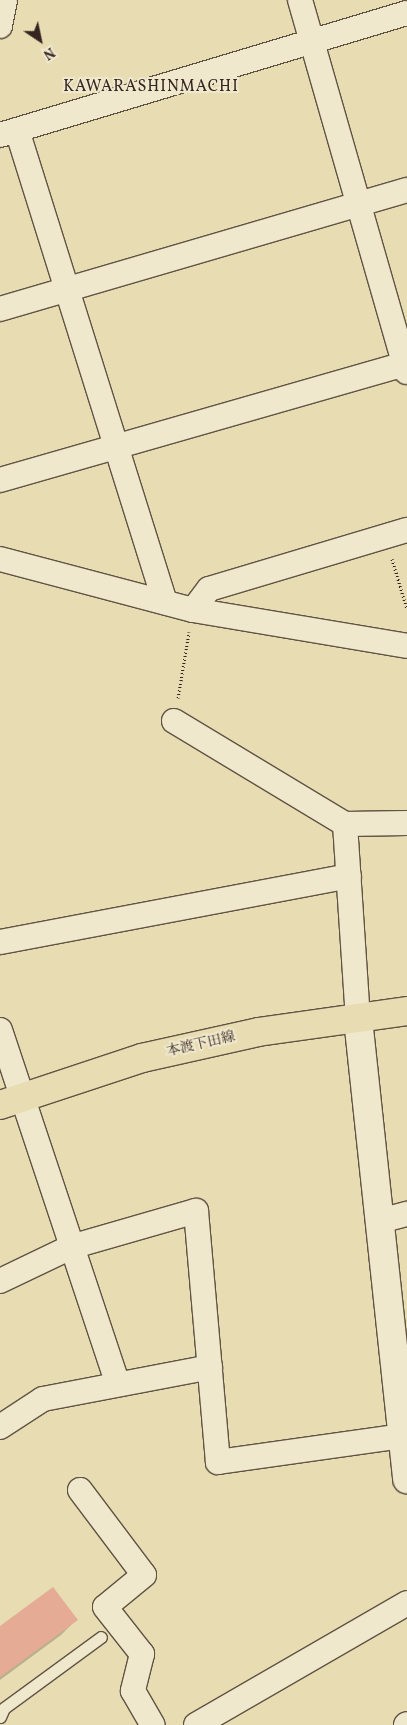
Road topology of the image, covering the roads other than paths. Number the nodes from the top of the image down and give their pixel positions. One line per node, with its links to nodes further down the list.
1 (5, 0): 4 (street)
2 (300, 0): 5 (street)
3 (407, 13): 5 (street)
4 (0, 26)
5 (312, 41): 6 (street); 8 (street)
6 (9, 132): 9 (street)
7 (407, 190): 8 (street)
8 (359, 204): 9 (street); 11 (street)
9 (67, 289): 10 (street); 12 (street)
10 (0, 309)
11 (406, 366): 12 (street)
12 (117, 446): 13 (street); 16 (street)
13 (0, 480)
14 (396, 534): 17 (street)
15 (0, 559): 16 (street)
16 (165, 602): 17 (street)
17 (193, 610): 18 (street)
18 (407, 646)
19 (174, 721): 21 (street)
20 (407, 823): 21 (street)
21 (345, 824): 22 (street)
22 (349, 876): 23 (street); 25 (street)
23 (0, 942)
24 (407, 1011): 25 (main road, 本渡下田線)
25 (358, 1019): 27 (main road, 本渡下田線); 29 (street)
26 (0, 1030): 27 (street)
27 (11, 1101): 30 (street)
28 (407, 1214): 29 (street)
29 (380, 1221): 35 (street)
30 (71, 1247): 31 (street); 32 (street); 33 (street)
31 (0, 1281)
32 (210, 1367): 33 (street); 35 (street)
33 (118, 1384): 34 (street)
34 (0, 1426)
35 (402, 1436): 36 (street)
36 (407, 1479)
37 (80, 1490): 41 (street)
38 (407, 1603): 42 (street)
39 (101, 1637): 40 (lane)
40 (0, 1718)
41 (153, 1725)
42 (196, 1725)

